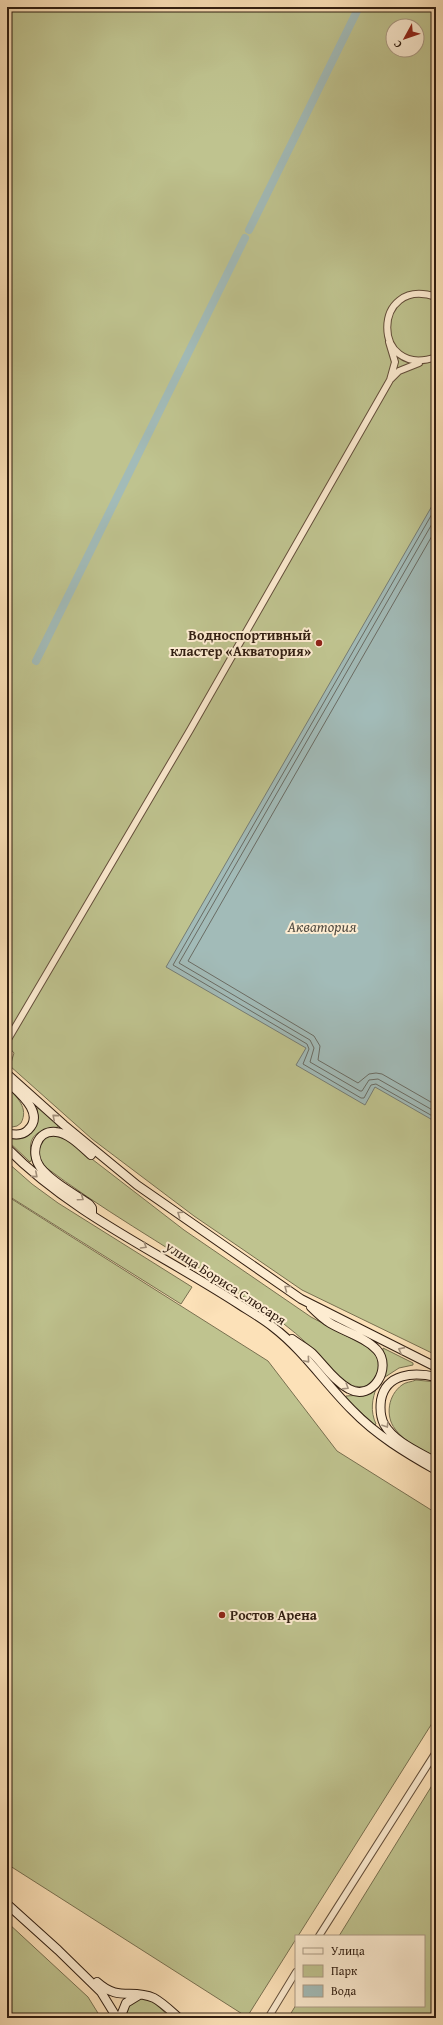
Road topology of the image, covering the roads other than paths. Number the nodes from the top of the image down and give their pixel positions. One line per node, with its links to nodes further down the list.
1 (436, 297): 2 (street)
2 (389, 342): 4 (street); 5 (street)
3 (436, 357): 4 (street)
4 (424, 361): 5 (street)
5 (390, 380): 6 (street)
6 (7, 1041)
7 (7, 1074): 11 (main road, улица Бориса Слюсаря, one-way to 7)
8 (7, 1081): 9 (main road)
9 (7, 1133)
10 (7, 1148): 12 (main road, улица Бориса Слюсаря, one-way to 12)
11 (109, 1163): 12 (main road, one-way to 12); 13 (main road, улица Бориса Слюсаря, one-way to 11)
12 (92, 1214): 14 (main road, улица Бориса Слюсаря, one-way to 14)
13 (301, 1299): 14 (main road, one-way to 13); 15 (main road, улица Бориса Слюсаря, one-way to 13)
14 (273, 1327): 18 (main road, улица Бориса Слюсаря, one-way to 18)
15 (436, 1367)
16 (436, 1377): 17 (main road, one-way to 17)
17 (436, 1462)
18 (436, 1470)
19 (436, 1752): 21 (street)
20 (7, 1904): 22 (main road)
21 (320, 1935)
22 (58, 1950): 24 (main road); 25 (main road)
23 (295, 1974): 28 (street)
24 (140, 1995): 26 (main road); 27 (main road)
25 (117, 2018)
26 (120, 2018)
27 (179, 2018)
28 (268, 2018)

